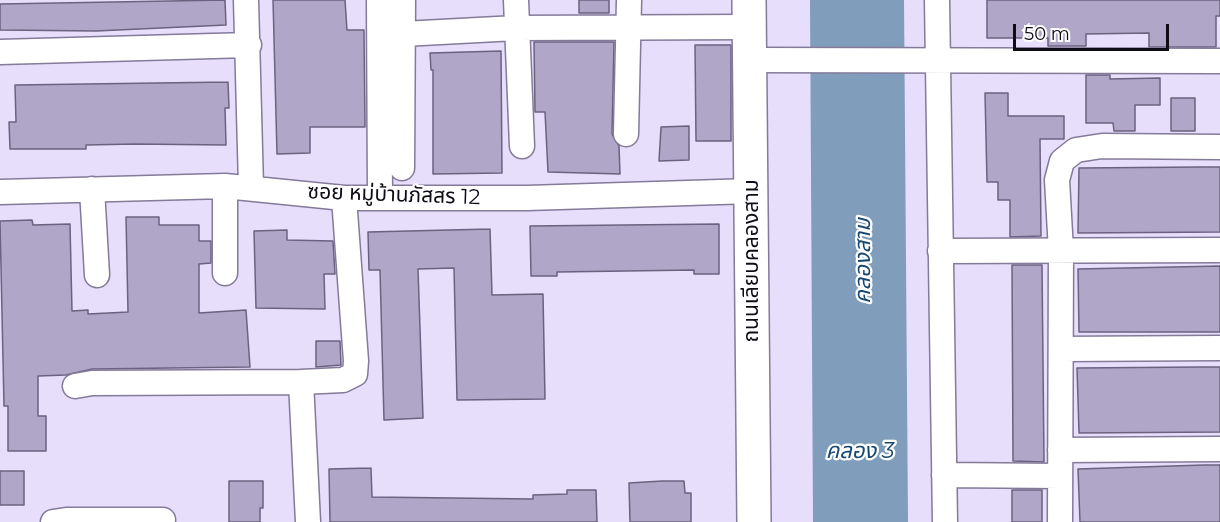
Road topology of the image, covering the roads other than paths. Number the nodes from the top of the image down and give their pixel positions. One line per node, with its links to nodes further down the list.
1 (246, 0): 11 (street)
2 (379, 0): 25 (street)
3 (403, 0): 10 (street)
4 (516, 0): 9 (street)
5 (629, 0): 8 (street)
6 (938, 0): 14 (street)
7 (749, 13): 8 (street); 13 (main road, ถนนเลียบคลองสาม)
8 (630, 26): 9 (street); 16 (street)
9 (516, 28): 10 (street); 17 (street)
10 (403, 34): 19 (street)
11 (249, 45): 12 (street); 21 (street)
12 (0, 52)
13 (749, 60): 14 (street); 23 (main road, ถนนเลียบคลองสาม)
14 (928, 60): 15 (street); 28 (street)
15 (1220, 61)
16 (626, 134)
17 (522, 146)
18 (1220, 147): 29 (street)
19 (402, 168)
20 (225, 186): 21 (street, ซอย หมู่บ้านภัสสร 12); 22 (street, ซอย หมู่บ้านภัสสร 12); 30 (street)
21 (251, 187): 26 (street, ซอย หมู่บ้านภัสสร 12)
22 (92, 189): 24 (street, ซอย หมู่บ้านภัสสร 12); 31 (street)
23 (752, 191): 25 (street, ซอย หมู่บ้านภัสสร 12); 43 (main road, ถนนเลียบคลองสาม)
24 (0, 192)
25 (380, 197): 26 (street, ซอย หมู่บ้านภัสสร 12)
26 (344, 198): 34 (street)
27 (1220, 250): 29 (street)
28 (940, 251): 29 (street); 38 (street)
29 (1061, 251): 33 (street)
30 (225, 273)
31 (96, 275)
32 (1220, 348): 33 (street)
33 (1061, 349): 37 (street)
34 (301, 382): 35 (street); 42 (street)
35 (75, 386)
36 (1220, 449): 37 (street)
37 (1060, 450): 39 (street)
38 (944, 475): 39 (street); 44 (street)
39 (1060, 477): 45 (street)
40 (163, 520): 41 (street)
41 (53, 522)
42 (308, 522)
43 (754, 522)
44 (945, 522)
45 (1060, 522)

